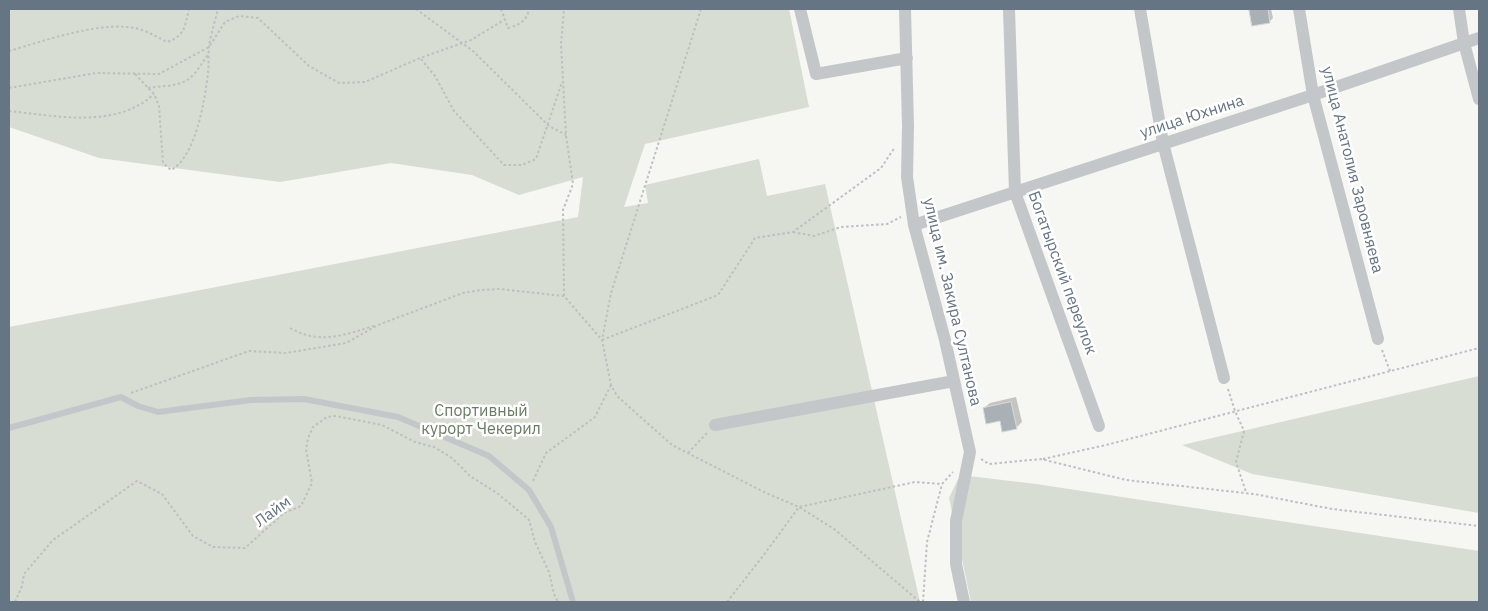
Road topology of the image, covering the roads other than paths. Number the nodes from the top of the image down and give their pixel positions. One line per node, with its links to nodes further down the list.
1 (800, 9): 9 (street)
2 (905, 9): 9 (street, улица им. Закира Султанова)
3 (1009, 9): 13 (street, Богатырский переулок)
4 (1140, 9): 12 (street)
5 (1299, 9): 10 (street, улица Анатолия Заровняева)
6 (1459, 9): 8 (street)
7 (1479, 38): 8 (street, улица Юхнина)
8 (1464, 42): 10 (street, улица Юхнина); 11 (street)
9 (907, 58): 14 (street, улица им. Закира Султанова)
10 (1313, 95): 12 (street, улица Юхнина); 15 (street, улица Анатолия Заровняева)
11 (1479, 99)
12 (1163, 143): 13 (street, улица Юхнина); 16 (street)
13 (1015, 192): 14 (street, улица Юхнина); 19 (street, Богатырский переулок)
14 (914, 218): 17 (street, улица им. Закира Султанова)
15 (1378, 339)
16 (1224, 378)
17 (954, 381): 18 (street); 22 (street, улица им. Закира Султанова)
18 (715, 425)
19 (1099, 426)
20 (9, 428): 21 (lane)
21 (573, 602)
22 (964, 602)

